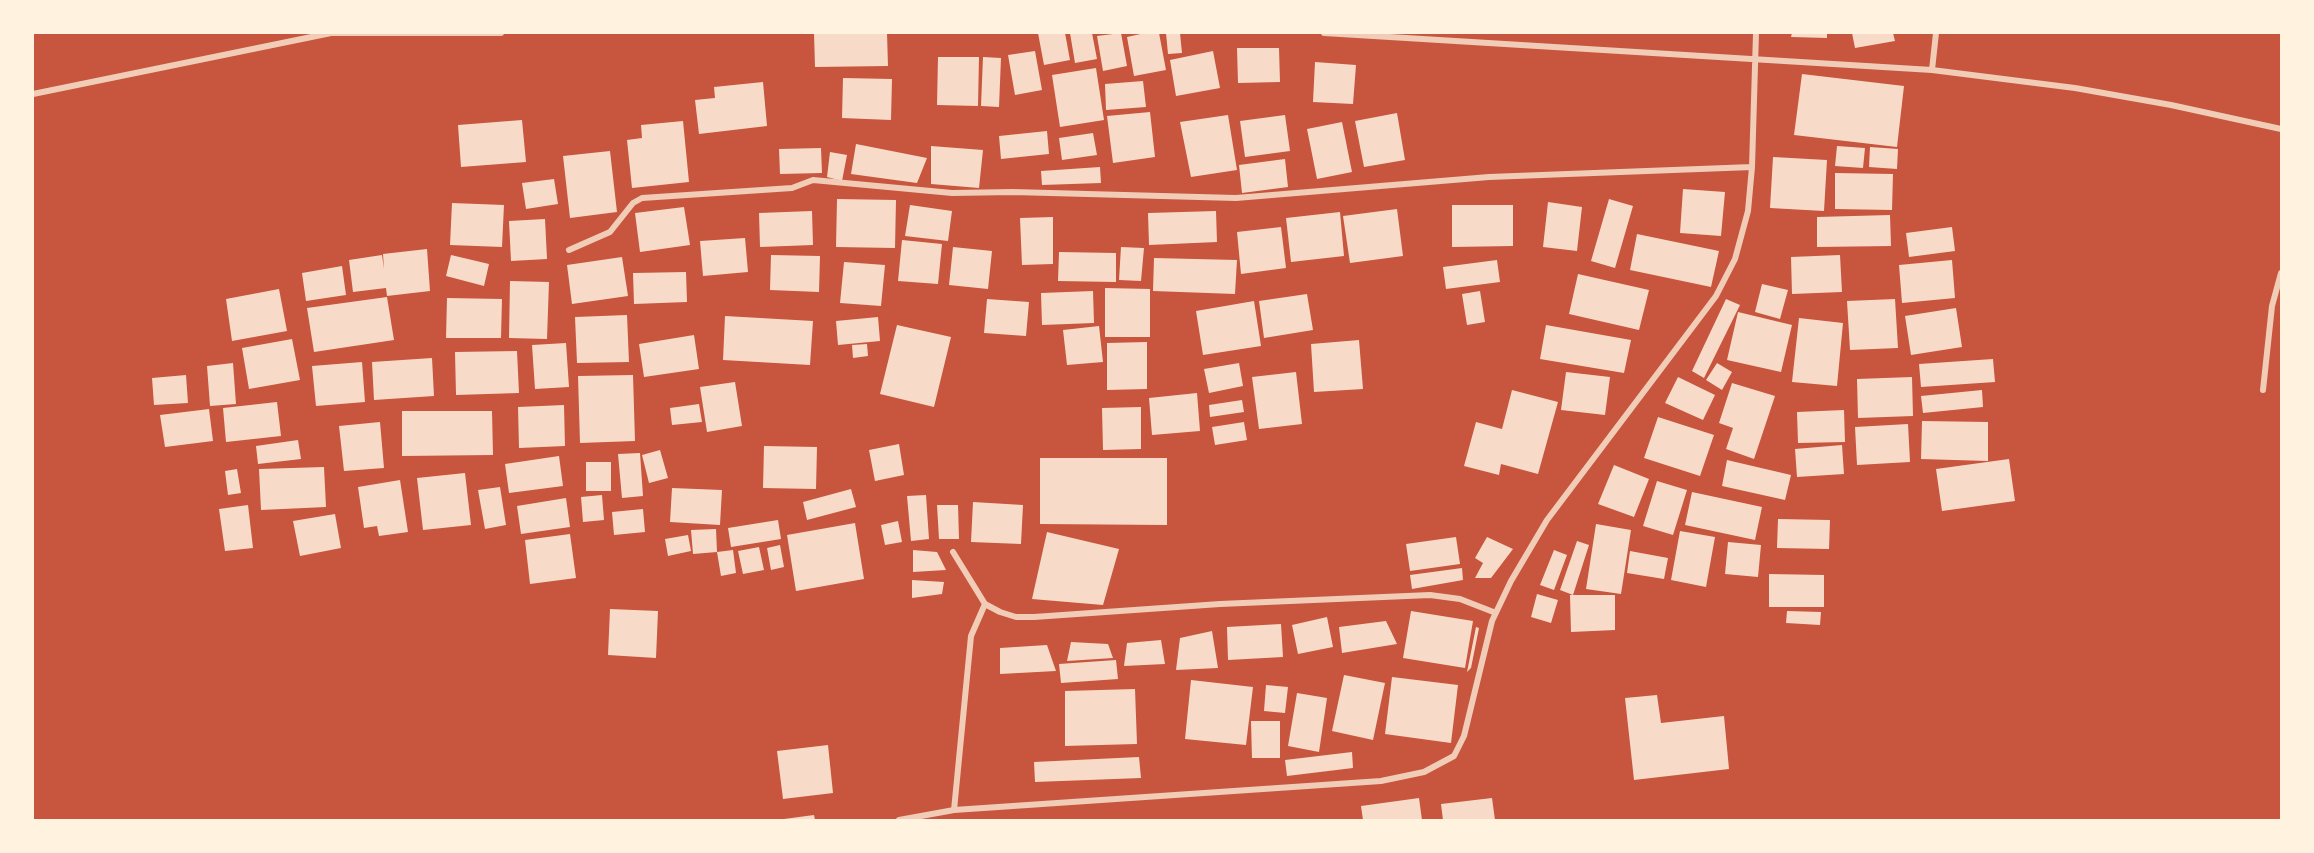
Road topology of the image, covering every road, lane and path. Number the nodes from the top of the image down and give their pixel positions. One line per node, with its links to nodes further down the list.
1 (501, 33): 7 (street)
2 (1324, 33): 5 (street)
3 (1756, 33): 5 (street)
4 (1936, 33): 6 (street)
5 (1755, 59): 6 (street); 9 (street)
6 (1932, 70): 8 (street)
7 (33, 94)
8 (2281, 129)
9 (1752, 167): 10 (street); 15 (street)
10 (569, 250)
11 (2281, 273): 12 (street)
12 (2263, 390)
13 (953, 552): 14 (street)
14 (985, 604): 15 (street); 16 (street)
15 (1496, 613): 16 (street)
16 (954, 810): 17 (street)
17 (899, 820)

